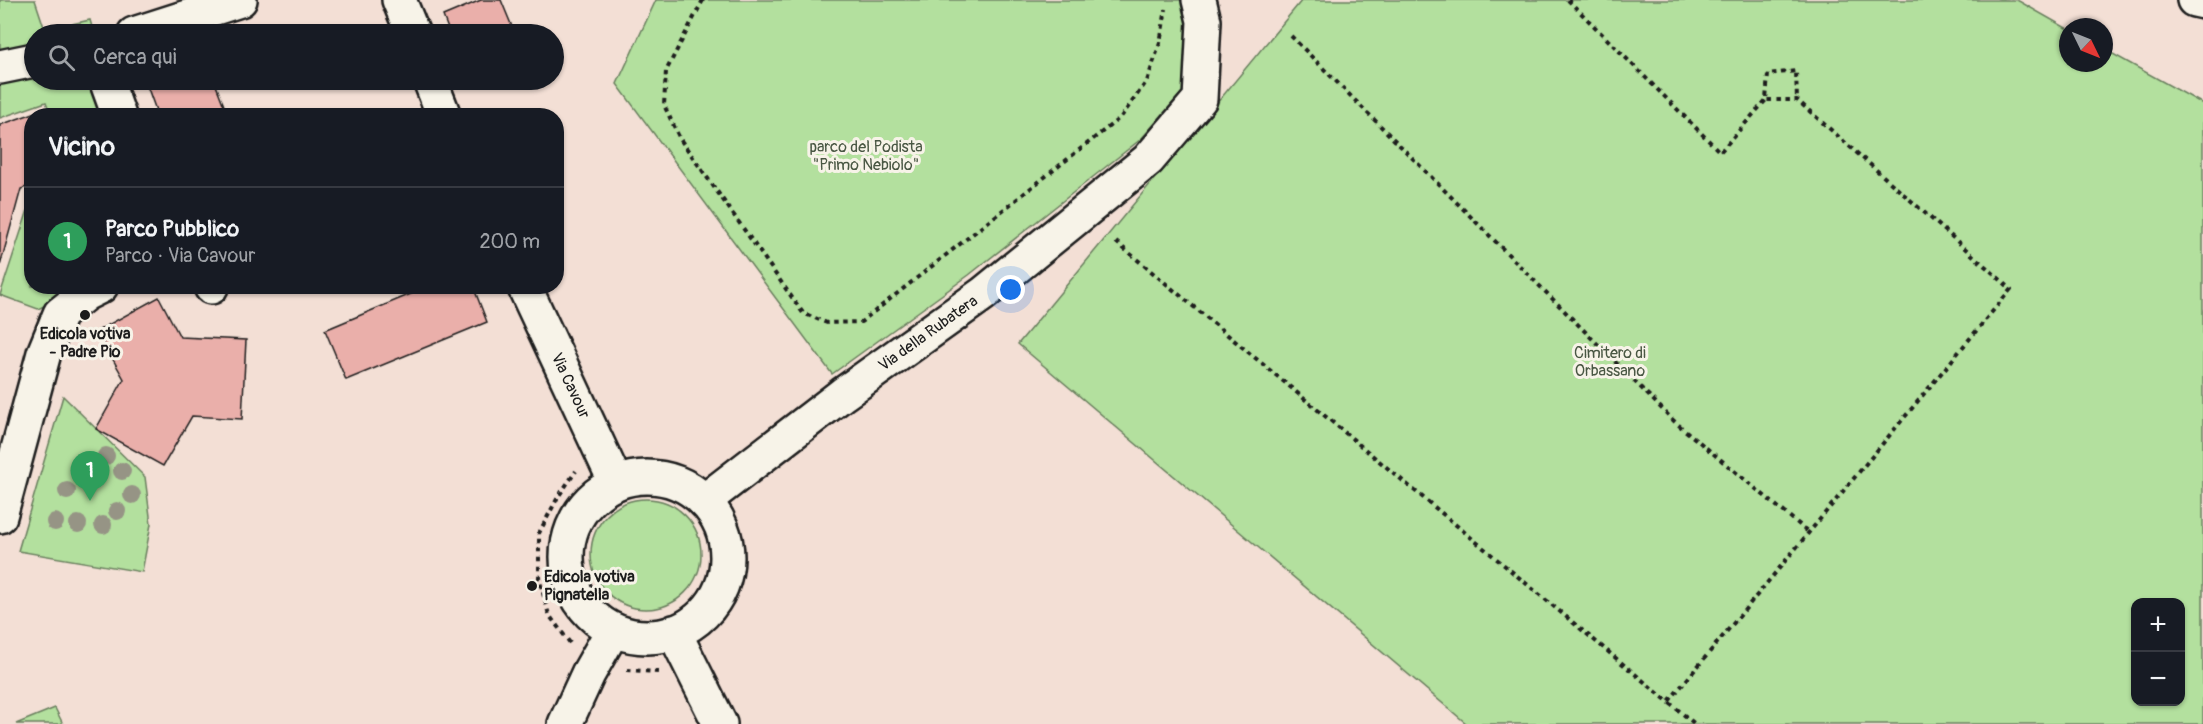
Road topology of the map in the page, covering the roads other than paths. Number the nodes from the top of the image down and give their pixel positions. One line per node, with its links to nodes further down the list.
1 (240, 0): 6 (street)
2 (399, 0): 7 (street)
3 (1199, 0): 17 (street, Via della Rubatera)
4 (2194, 0): 5 (street)
5 (2203, 2)
6 (165, 24)
7 (409, 24)
8 (24, 62): 9 (street)
9 (0, 67)
10 (110, 90): 12 (street)
11 (434, 90): 13 (street)
12 (116, 108)
13 (441, 108)
14 (85, 294): 18 (street)
15 (528, 294): 16 (street, Via Cavour)
16 (616, 483): 17 (street); 19 (street)
17 (704, 501): 20 (street)
18 (0, 516)
19 (613, 630): 20 (street); 21 (street)
20 (674, 632): 22 (street)
21 (565, 724)
22 (720, 724)

